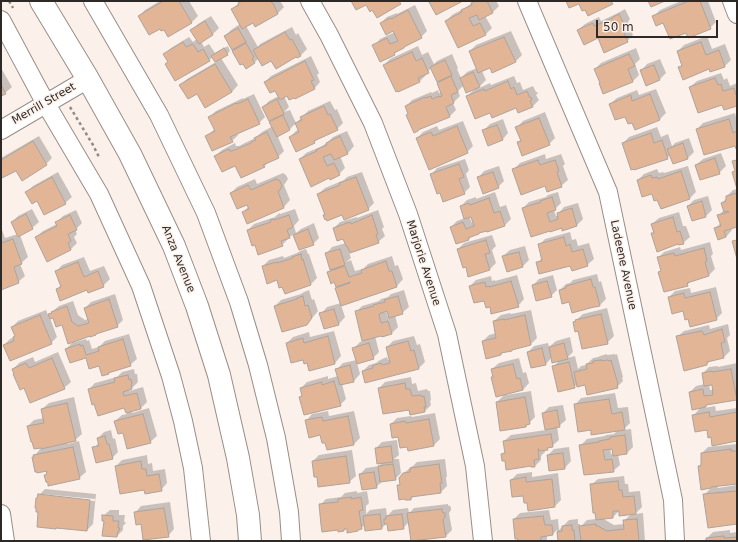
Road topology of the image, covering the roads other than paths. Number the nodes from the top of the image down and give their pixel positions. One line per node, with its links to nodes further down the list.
1 (41, 1): 8 (main road, Anza Avenue)
2 (93, 1): 15 (street)
3 (310, 1): 16 (street, Marjorie Avenue)
4 (527, 1): 17 (street, Ladeene Avenue)
5 (732, 1): 6 (street)
6 (737, 14)
7 (1, 20): 9 (street)
8 (88, 79): 9 (street, Merrill Street); 14 (main road, Anza Avenue)
9 (46, 104): 10 (street, Merrill Street); 13 (street)
10 (1, 130)
11 (1, 514): 12 (street)
12 (5, 541)
13 (201, 541)
14 (250, 541)
15 (291, 541)
16 (483, 541)
17 (675, 541)

